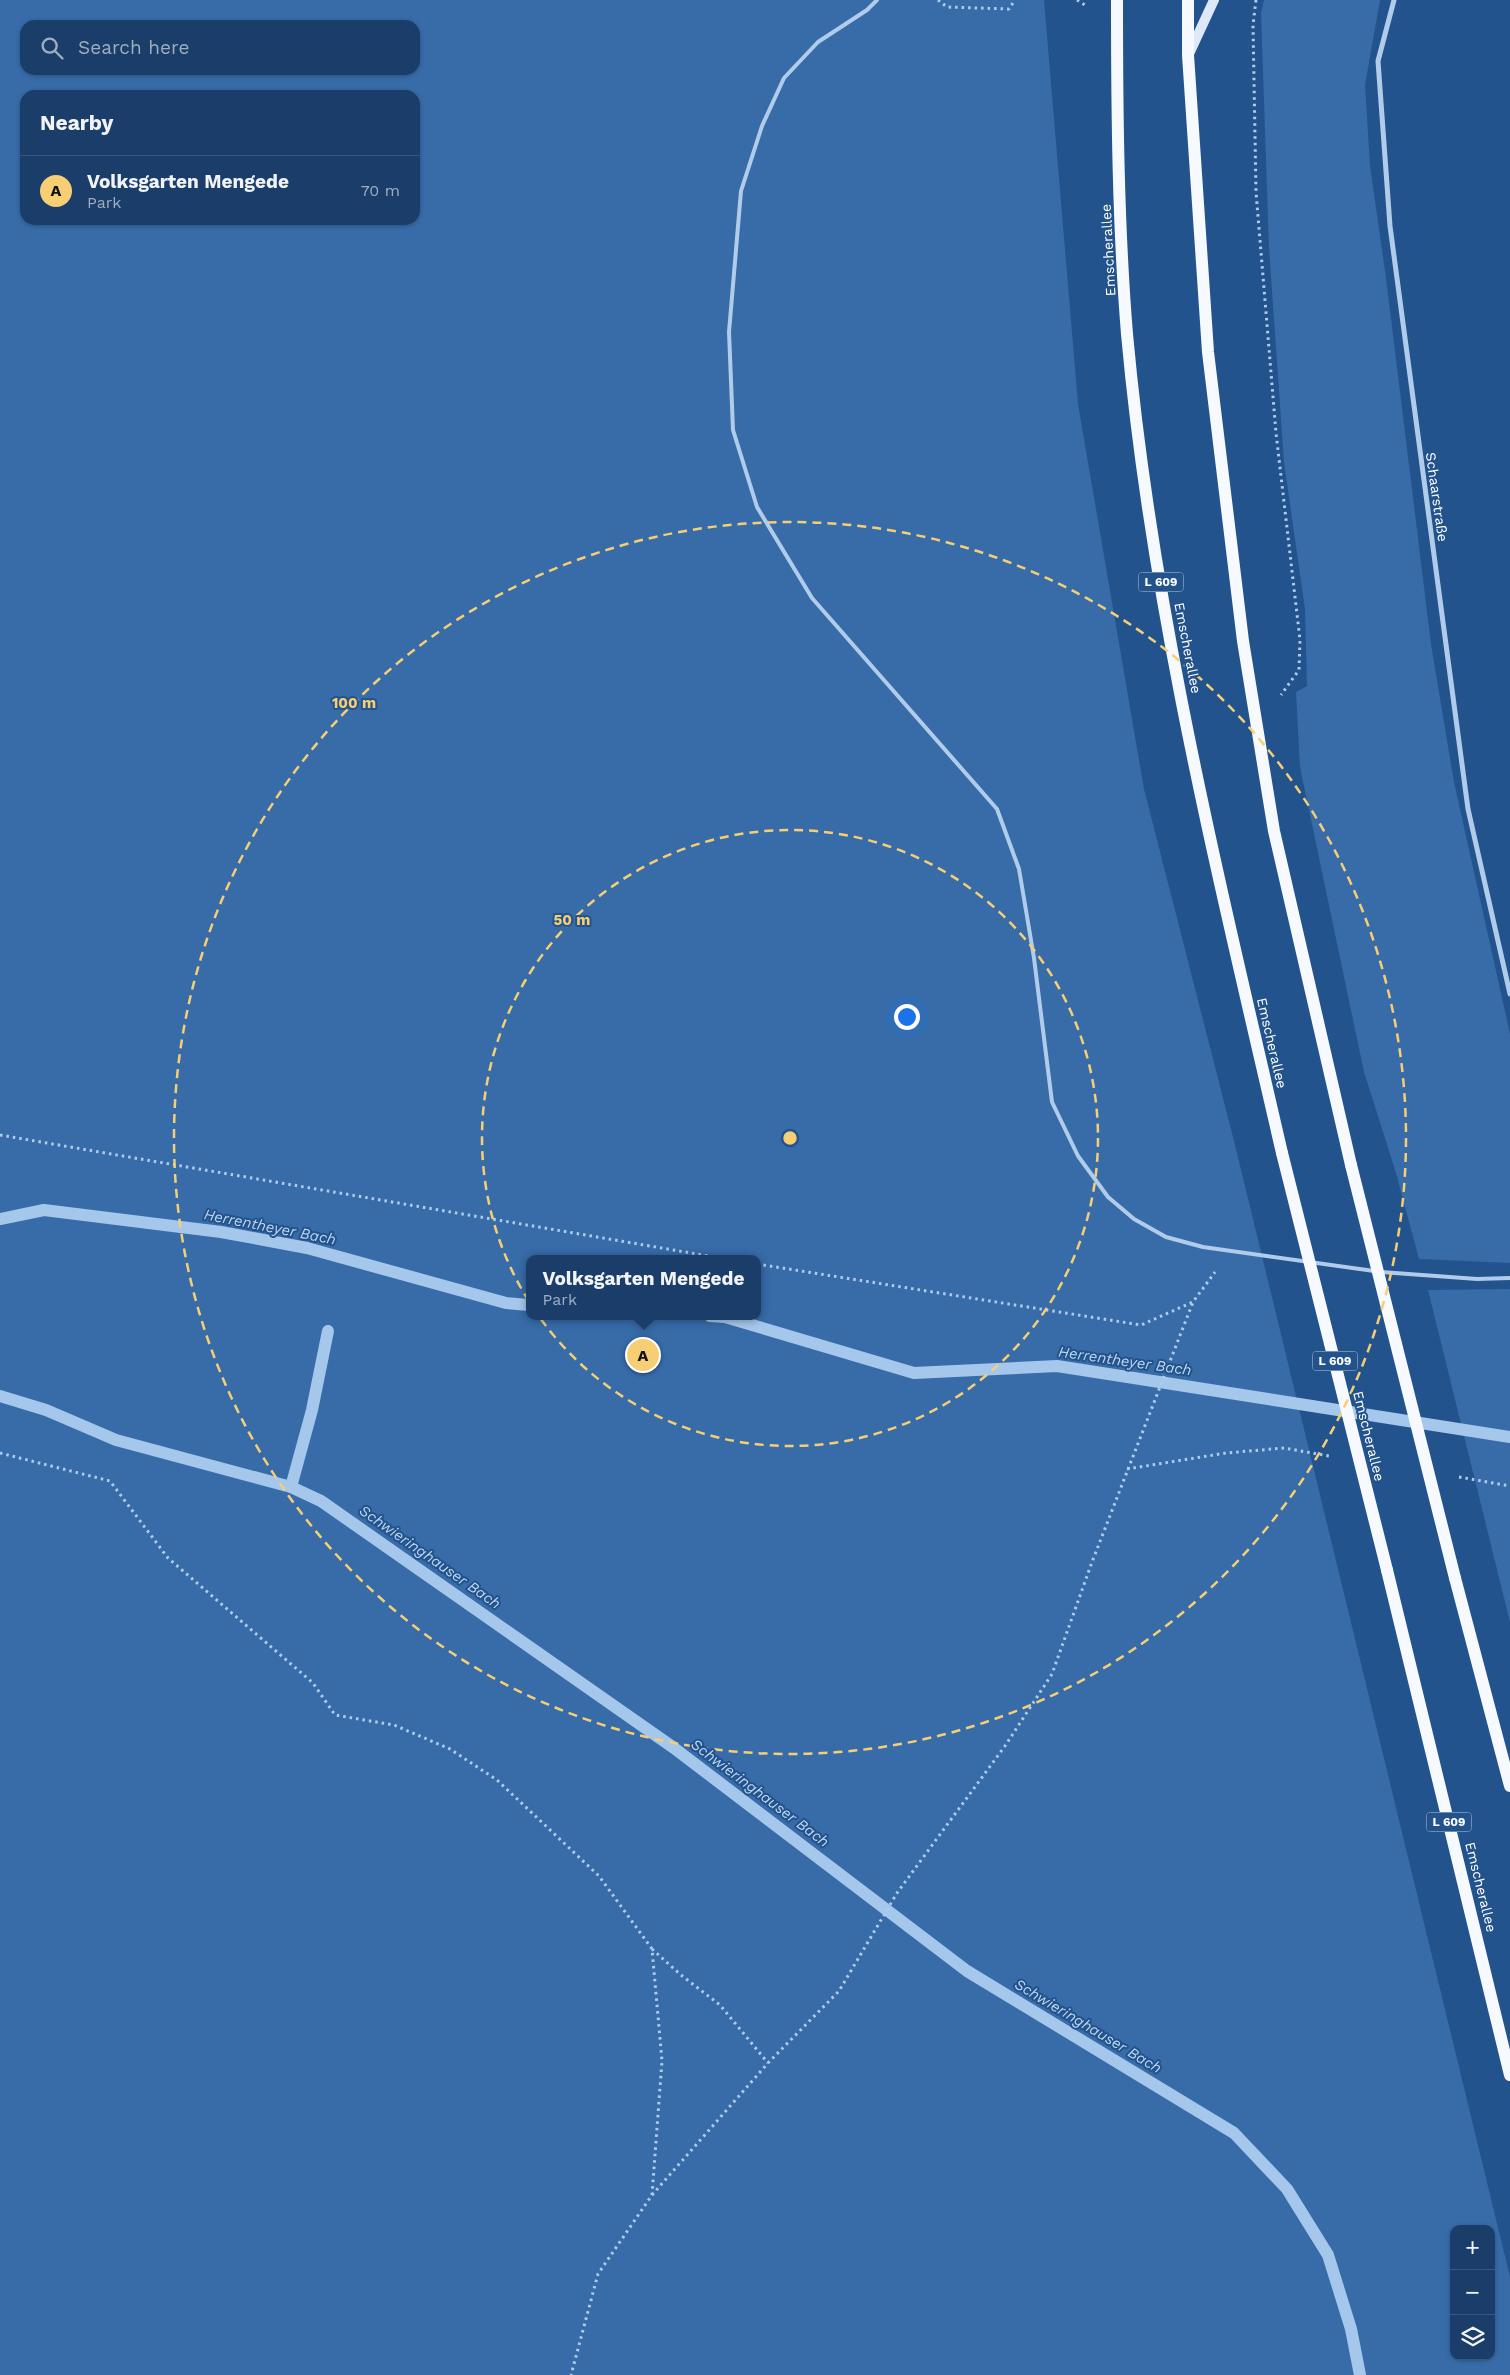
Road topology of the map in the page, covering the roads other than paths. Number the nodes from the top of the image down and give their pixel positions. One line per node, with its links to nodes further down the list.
1 (877, 0): 8 (lane)
2 (1117, 0): 10 (main road, Emscherallee / L 609, bridge)
3 (1188, 0): 6 (main road)
4 (1214, 0): 6 (main road)
5 (1394, 0): 7 (street, Schaarstraße)
6 (1188, 55): 9 (main road, bridge)
7 (1510, 994)
8 (1510, 1278)
9 (1510, 1786)
10 (1510, 2075)

